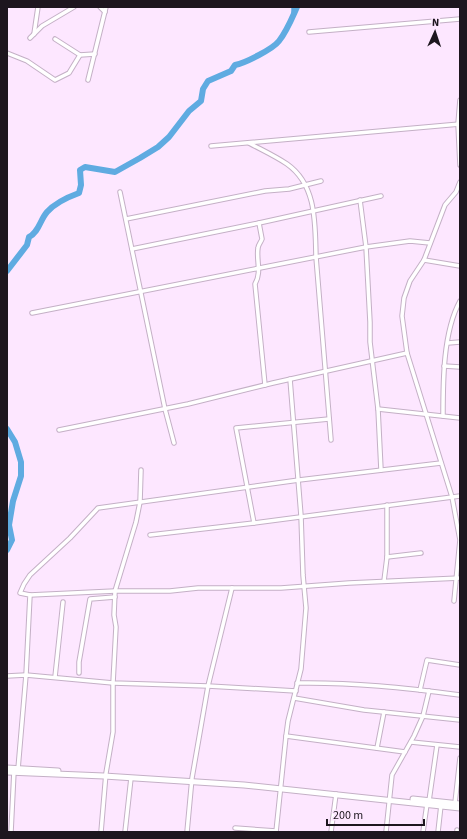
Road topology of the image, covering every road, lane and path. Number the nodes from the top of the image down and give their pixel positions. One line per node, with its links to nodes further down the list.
1 (38, 7): 8 (street)
2 (74, 7): 8 (street)
3 (100, 7): 5 (street)
4 (106, 7): 5 (street)
5 (105, 12): 12 (street)
6 (460, 18): 7 (street)
7 (309, 32)
8 (34, 34): 9 (street)
9 (30, 38)
10 (55, 39): 13 (street)
11 (7, 52): 13 (street)
12 (95, 54): 13 (street); 14 (street)
13 (80, 55)
14 (88, 80)
15 (460, 100): 16 (street)
16 (459, 124): 17 (street); 19 (street)
17 (250, 143): 18 (street); 22 (street)
18 (211, 146)
19 (460, 165)
20 (321, 181): 22 (street)
21 (460, 182): 29 (street)
22 (306, 185): 26 (street); 27 (street)
23 (120, 192): 27 (street)
24 (381, 196): 25 (street)
25 (360, 200): 26 (street); 30 (street)
26 (313, 210): 28 (street); 32 (street)
27 (126, 219): 31 (street)
28 (259, 223): 31 (street); 35 (street)
29 (430, 243): 30 (street); 33 (street)
30 (366, 247): 32 (street); 43 (street)
31 (132, 248): 36 (street)
32 (316, 256): 35 (street); 46 (street)
33 (424, 260): 34 (street); 42 (street)
34 (460, 266)
35 (259, 268): 36 (street); 48 (street)
36 (140, 292): 39 (street); 49 (street)
37 (460, 301): 38 (street)
38 (458, 307): 41 (street)
39 (32, 314)
40 (460, 342): 41 (street)
41 (448, 343): 44 (street)
42 (407, 353): 43 (street); 51 (street)
43 (373, 360): 46 (street); 50 (street)
44 (444, 366): 45 (street); 52 (street)
45 (460, 367)
46 (326, 371): 47 (street); 54 (street)
47 (290, 379): 48 (street); 55 (street)
48 (265, 385): 49 (street)
49 (165, 409): 56 (street); 58 (street)
50 (378, 409): 51 (street); 61 (street)
51 (426, 414): 52 (street); 59 (street)
52 (443, 416): 53 (street)
53 (460, 418)
54 (329, 419): 55 (street); 57 (street)
55 (294, 422): 62 (street); 63 (street)
56 (59, 430)
57 (331, 440)
58 (174, 443)
59 (441, 463): 61 (street); 65 (street)
60 (141, 470): 66 (street)
61 (381, 470): 62 (street)
62 (299, 480): 63 (street); 68 (street)
63 (248, 488): 66 (street); 69 (street)
64 (460, 496): 65 (street)
65 (452, 497): 67 (street); 73 (street)
66 (140, 502): 77 (street); 78 (street)
67 (387, 505): 68 (street); 72 (street)
68 (301, 516): 69 (street); 75 (street)
69 (254, 524): 70 (street)
70 (150, 536)
71 (420, 553): 72 (street)
72 (387, 557): 74 (street)
73 (458, 578): 74 (street); 81 (street)
74 (384, 581): 75 (street)
75 (305, 586): 76 (street); 88 (street)
76 (231, 590): 77 (street); 89 (street)
77 (115, 591): 78 (street); 79 (street)
78 (30, 595): 84 (street)
79 (115, 597): 83 (street); 87 (street)
80 (63, 602): 86 (street)
81 (454, 602)
82 (460, 665): 90 (street)
83 (79, 673)
84 (26, 675): 85 (street); 86 (street); 106 (street)
85 (7, 676)
86 (54, 677): 87 (street)
87 (113, 683): 89 (street); 108 (street)
88 (297, 683): 90 (street); 92 (street)
89 (208, 686): 92 (street); 110 (street)
90 (420, 690): 91 (street)
91 (429, 691): 93 (street); 96 (street)
92 (296, 692): 94 (street)
93 (460, 695)
94 (294, 698): 95 (street); 98 (street)
95 (384, 712): 96 (street); 102 (street)
96 (423, 716): 97 (street); 99 (street)
97 (460, 720)
98 (286, 736): 102 (street); 111 (street)
99 (411, 742): 100 (street); 103 (street)
100 (437, 745): 101 (street); 114 (street)
101 (460, 747)
102 (377, 748): 103 (street)
103 (405, 752): 113 (street)
104 (460, 758): 115 (street)
105 (7, 768): 106 (main road)
106 (15, 770): 107 (main road); 108 (main road); 119 (street)
107 (7, 772)
108 (106, 775): 109 (main road); 110 (main road); 120 (street)
109 (131, 778): 110 (main road); 121 (street)
110 (192, 780): 111 (main road); 122 (street)
111 (280, 786): 112 (main road); 113 (main road); 123 (street)
112 (336, 794): 113 (main road); 124 (street)
113 (389, 798): 114 (main road); 125 (street)
114 (428, 802): 115 (main road); 116 (main road); 126 (street)
115 (458, 804)
116 (441, 805): 117 (main road); 127 (street)
117 (460, 808)
118 (235, 828): 123 (street)
119 (11, 832)
120 (101, 832)
121 (125, 832)
122 (187, 832)
123 (276, 832)
124 (332, 832)
125 (386, 832)
126 (424, 832)
127 (438, 832)

